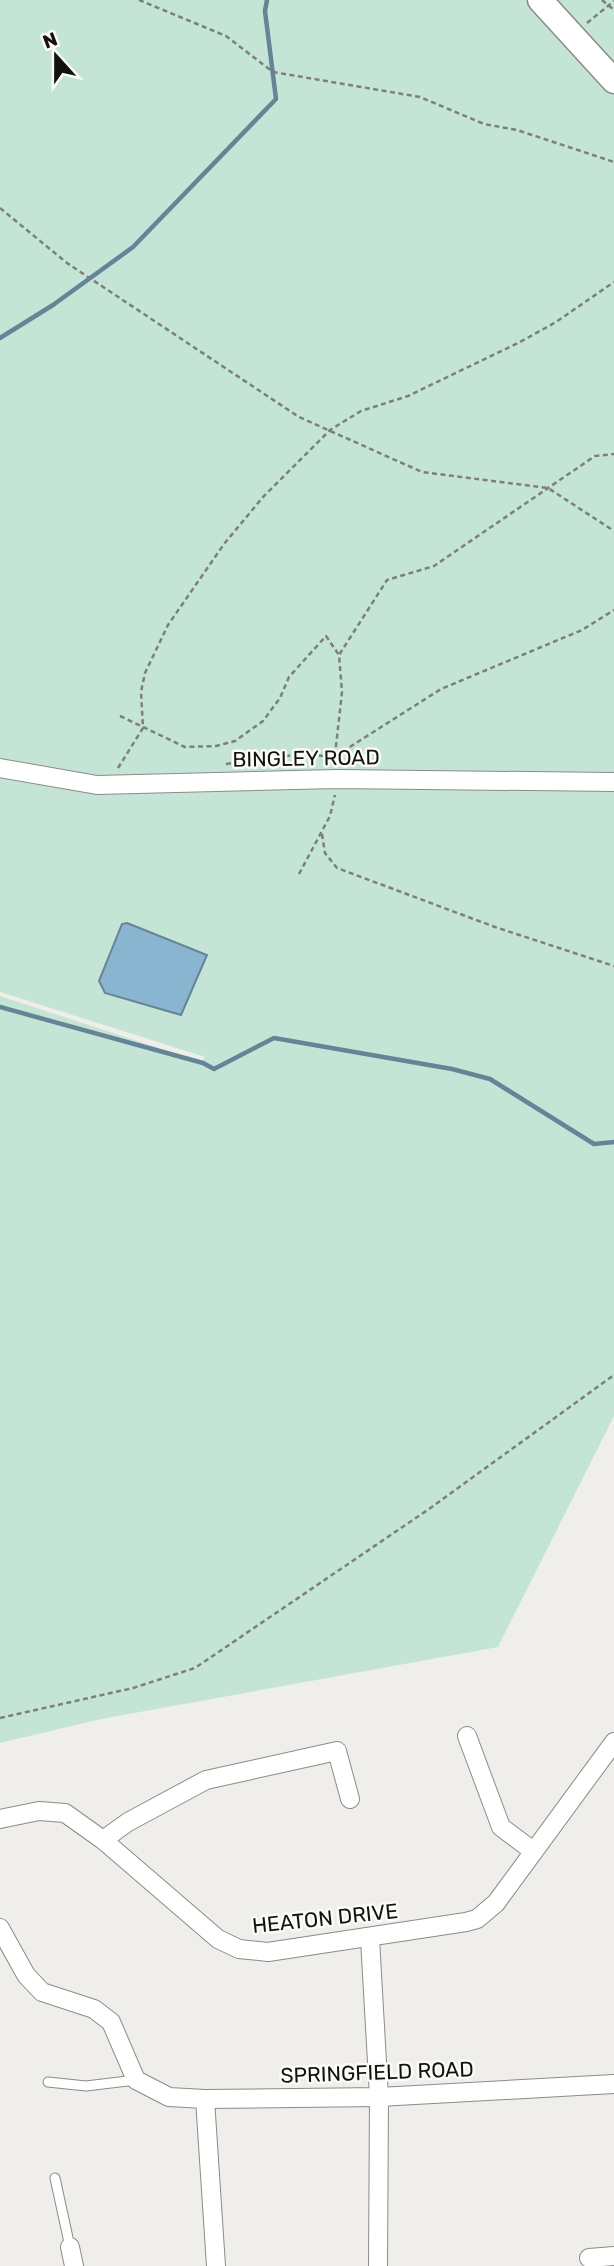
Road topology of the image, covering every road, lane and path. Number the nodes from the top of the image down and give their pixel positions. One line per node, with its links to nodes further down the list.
1 (139, 0): 9 (path)
2 (540, 0): 7 (street)
3 (602, 0): 5 (path)
4 (614, 1): 5 (path)
5 (609, 5): 6 (path); 7 (path)
6 (614, 10)
7 (571, 35): 8 (street)
8 (614, 81)
9 (614, 162)
10 (0, 208): 12 (path)
11 (614, 282): 12 (path)
12 (330, 430): 14 (path); 19 (path)
13 (614, 454): 14 (path)
14 (548, 488): 15 (path); 17 (path)
15 (614, 531)
16 (614, 610): 20 (path)
17 (339, 654): 19 (path); 20 (path)
18 (120, 716): 19 (path)
19 (143, 728): 23 (path)
20 (334, 757): 21 (path); 24 (path)
21 (220, 765)
22 (0, 768): 24 (street, BINGLEY ROAD)
23 (127, 772)
24 (336, 779): 25 (street, BINGLEY ROAD); 26 (path)
25 (614, 782)
26 (322, 833): 27 (path); 28 (path)
27 (299, 874)
28 (614, 966)
29 (614, 1375): 30 (path)
30 (0, 1718)
31 (467, 1736): 36 (street)
32 (614, 1742): 36 (street, HEATON DRIVE)
33 (349, 1799): 35 (street)
34 (0, 1819): 35 (street, HEATON DRIVE)
35 (103, 1840): 38 (street, HEATON DRIVE)
36 (533, 1851): 38 (street, HEATON DRIVE)
37 (0, 1928): 40 (street)
38 (370, 1939): 42 (street)
39 (48, 2082): 40 (lane)
40 (140, 2083): 43 (street, SPRINGFIELD ROAD)
41 (614, 2084): 42 (street, SPRINGFIELD ROAD)
42 (379, 2096): 43 (street, SPRINGFIELD ROAD); 50 (street)
43 (205, 2099): 49 (street)
44 (55, 2178): 45 (lane)
45 (70, 2247): 48 (street)
46 (614, 2256): 47 (street)
47 (589, 2258)
48 (74, 2266)
49 (216, 2266)
50 (378, 2266)

